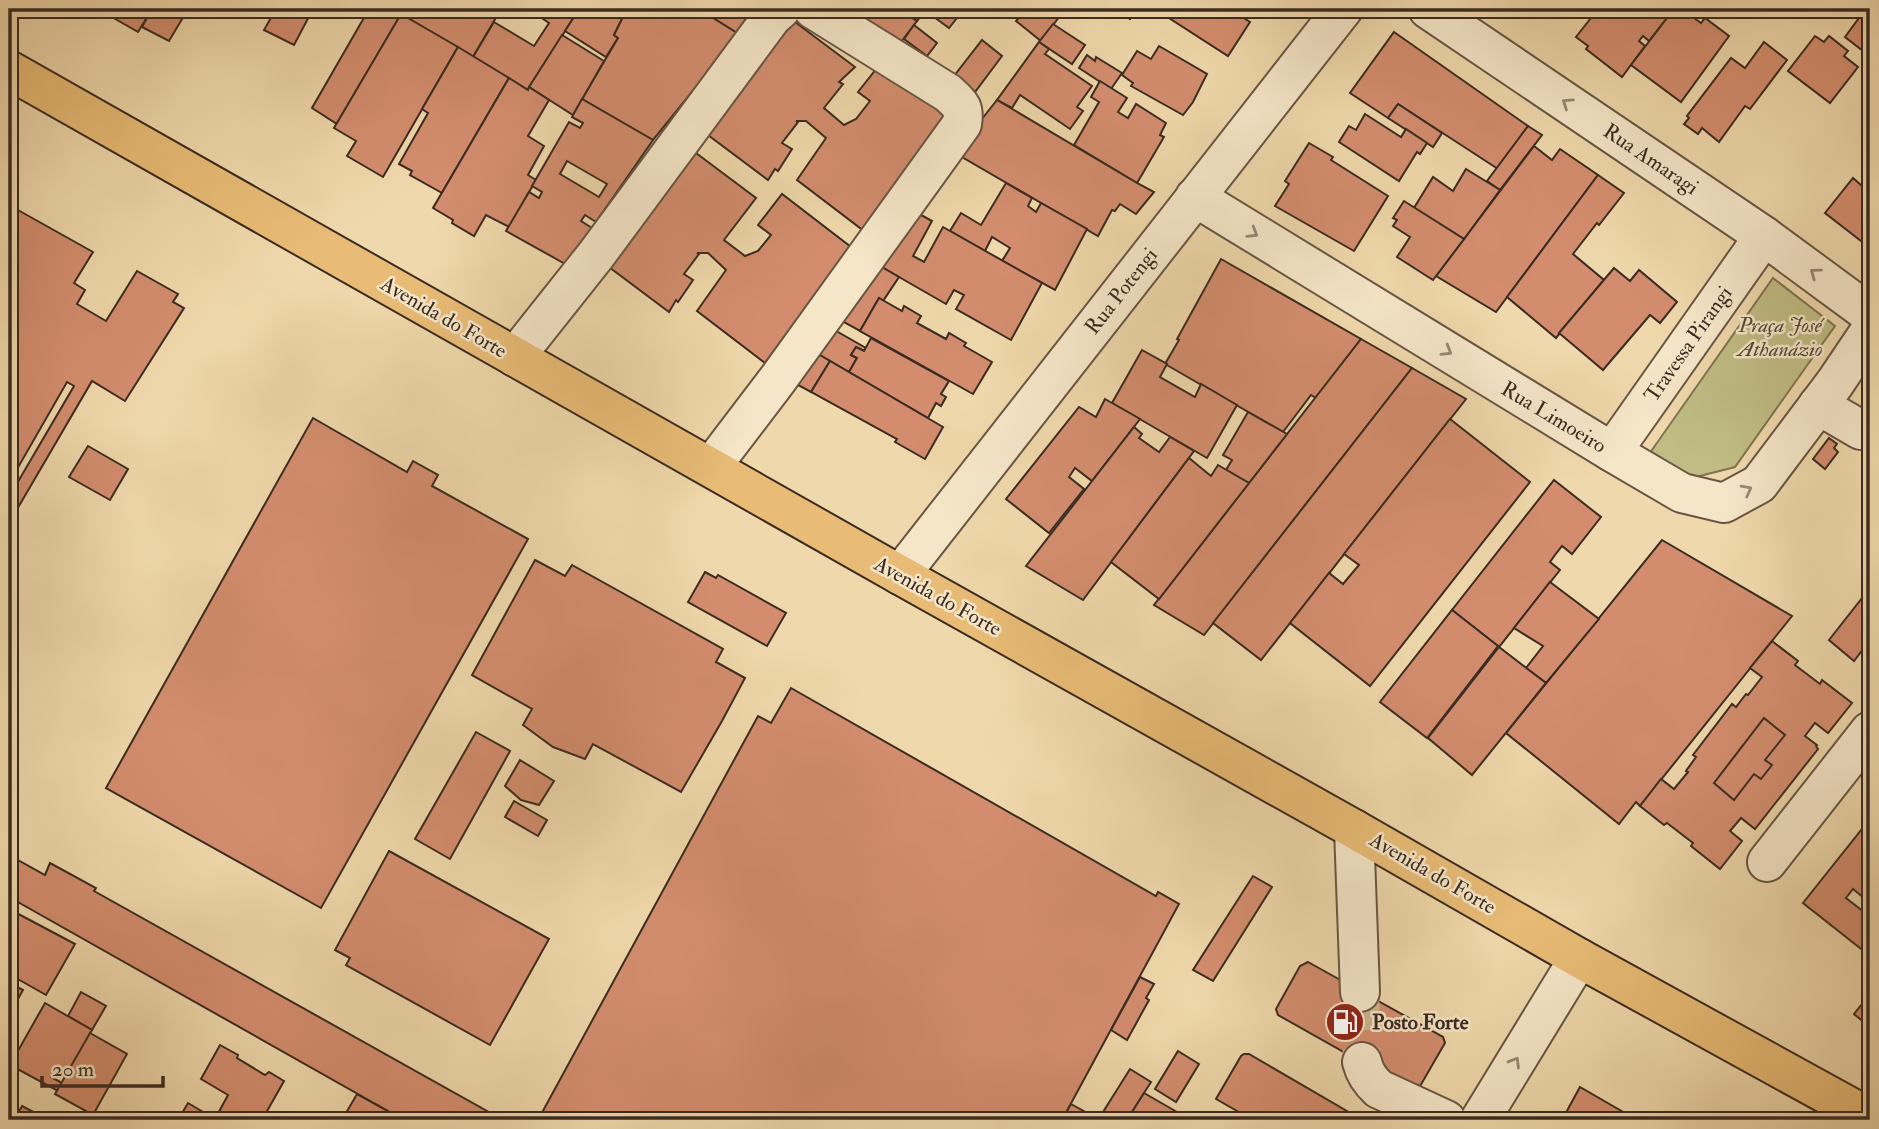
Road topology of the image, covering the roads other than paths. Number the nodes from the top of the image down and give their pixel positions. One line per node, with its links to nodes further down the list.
1 (781, 9): 10 (street)
2 (813, 9): 14 (street)
3 (1343, 9): 6 (street, Rua Potengi)
4 (1428, 9): 7 (street, Rua Amaragi, one-way to 4)
5 (9, 70): 10 (main road, Avenida do Forte)
6 (1195, 197): 13 (street, Rua Limoeiro, one-way to 13); 15 (street, Rua Potengi)
7 (1764, 236): 8 (street, Rua Amaragi, one-way to 7); 13 (street, Travessa Pirangi)
8 (1870, 314)
9 (1870, 331): 11 (street, Rua Limoeiro)
10 (515, 357): 14 (main road, Avenida do Forte)
11 (1818, 405): 12 (street); 13 (street, Rua Limoeiro, one-way to 11)
12 (1870, 430)
13 (1612, 452)
14 (710, 467): 15 (main road, Avenida do Forte)
15 (900, 575): 17 (main road, Avenida do Forte)
16 (1870, 731): 18 (street)
17 (1354, 828): 19 (main road, Avenida do Forte); 20 (street)
18 (1767, 862)
19 (1579, 958): 22 (main road, Avenida do Forte); 24 (street, one-way to 19)
20 (1360, 992)
21 (1362, 1062): 23 (street)
22 (1870, 1118)
23 (1446, 1120)
24 (1480, 1120)

